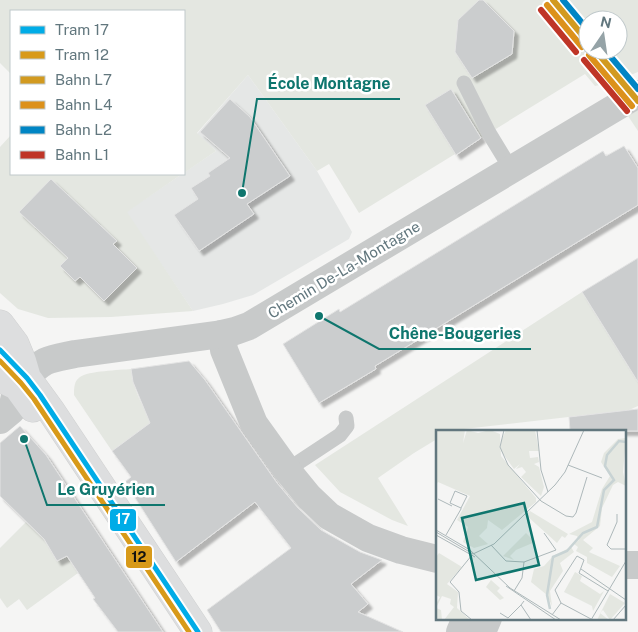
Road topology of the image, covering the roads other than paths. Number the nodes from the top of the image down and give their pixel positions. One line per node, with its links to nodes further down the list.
1 (464, 83): 3 (lane)
2 (638, 94): 3 (street, Chemin De-La-Montagne)
3 (511, 169): 5 (street, Chemin De-La-Montagne)
4 (0, 324): 7 (main road)
5 (222, 334): 7 (street, Chemin De-La-Montagne); 10 (street)
6 (0, 358): 7 (lane)
7 (14, 378): 9 (street); 14 (main road); 15 (main road)
8 (346, 418): 10 (lane)
9 (0, 420)
10 (288, 470): 11 (street)
11 (436, 559)
12 (465, 620): 16 (street)
13 (487, 620): 17 (street)
14 (181, 632)
15 (198, 632)
16 (460, 632)
17 (482, 632)

